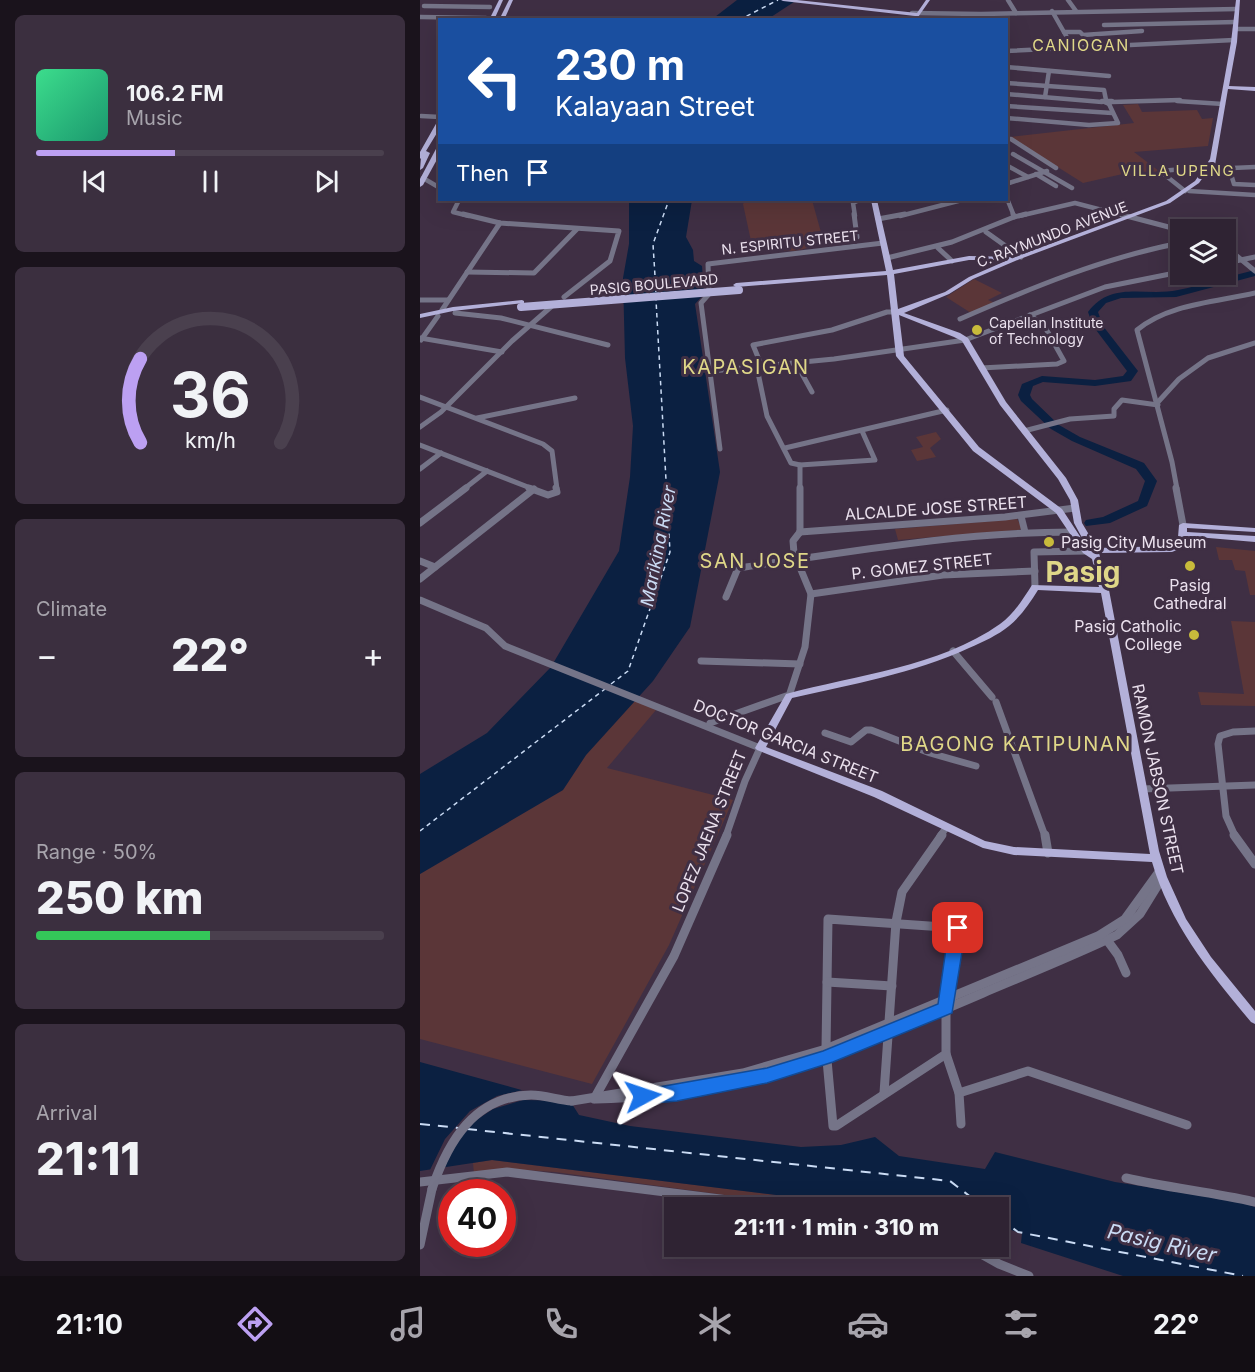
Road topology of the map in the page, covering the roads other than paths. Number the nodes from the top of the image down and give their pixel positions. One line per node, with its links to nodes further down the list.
1 (501, 0): 19 (main road)
2 (511, 0): 20 (main road)
3 (783, 0): 17 (main road)
4 (928, 0): 17 (main road)
5 (1008, 0): 15 (street)
6 (1068, 0): 14 (street)
7 (1238, 0): 12 (main road)
8 (420, 2): 9 (street)
9 (426, 3): 11 (street); 16 (street)
10 (823, 3): 17 (street)
11 (490, 7)
12 (1237, 9): 14 (street); 21 (main road)
13 (1052, 11): 14 (street); 15 (street); 26 (street)
14 (1076, 11)
15 (1016, 13): 17 (street)
16 (420, 15): 18 (street)
17 (917, 16)
18 (471, 18)
19 (489, 18)
20 (502, 18)
21 (1236, 22): 22 (street); 24 (main road)
22 (1104, 25)
23 (1255, 28): 24 (street)
24 (1235, 29): 27 (main road)
25 (1142, 31): 26 (street)
26 (1064, 32): 28 (street)
27 (1234, 40): 28 (street); 35 (main road)
28 (1073, 48): 29 (street)
29 (1008, 51)
30 (1008, 69): 31 (street)
31 (1049, 72): 32 (street); 34 (street)
32 (1109, 76)
33 (1008, 83): 34 (street)
34 (1046, 86): 38 (street); 41 (street)
35 (1226, 86): 36 (main road); 42 (main road)
36 (1255, 88)
37 (1008, 94): 38 (street)
38 (1045, 97): 41 (street)
39 (1162, 100): 40 (street); 40 (street); 41 (street)
40 (1180, 100): 42 (street)
41 (1107, 102): 44 (street)
42 (1223, 102): 56 (main road)
43 (1008, 106): 44 (street)
44 (1112, 113): 47 (street)
45 (421, 116): 46 (street)
46 (438, 118): 48 (main road)
47 (1008, 118)
48 (435, 131): 52 (main road); 55 (main road)
49 (1008, 139): 57 (street)
50 (438, 151): 61 (main road)
51 (1013, 154): 57 (street)
52 (420, 158)
53 (1008, 166): 60 (street)
54 (1255, 167): 59 (street)
55 (420, 168)
56 (1209, 170): 59 (street); 67 (main road, C. RAYMUNDO AVENUE); 67 (street)
57 (1045, 172): 58 (street); 66 (street)
58 (1036, 174): 60 (street); 64 (street)
59 (1231, 174): 63 (street)
60 (1028, 177): 62 (street)
61 (421, 180): 65 (street)
62 (1008, 182)
63 (1255, 185)
64 (1056, 186)
65 (438, 187)
66 (1072, 188)
67 (1186, 192): 68 (street); 75 (main road, C. RAYMUNDO AVENUE)
68 (1255, 195)
69 (458, 201): 77 (street)
70 (857, 201): 81 (street)
71 (874, 201): 76 (main road)
72 (958, 201): 76 (street)
73 (1008, 201): 74 (street)
74 (1014, 217): 75 (street); 80 (street)
75 (1129, 218): 78 (street); 86 (main road, C. RAYMUNDO AVENUE)
76 (878, 219): 82 (main road)
77 (500, 222): 79 (street); 94 (street)
78 (1170, 228)
79 (577, 229): 94 (street); 98 (street)
80 (986, 232): 84 (street); 86 (street)
81 (857, 237)
82 (884, 243): 88 (main road); 120 (street, N. ESPIRITU STREET)
83 (1170, 245): 108 (street)
84 (938, 248): 88 (street); 91 (street)
85 (1236, 255): 90 (street)
86 (1019, 257): 89 (main road); 103 (main road, C. RAYMUNDO AVENUE)
87 (1255, 257): 90 (street)
88 (887, 258): 96 (main road)
89 (969, 258): 91 (main road); 96 (main road)
90 (1242, 260): 92 (street); 93 (street)
91 (952, 261): 96 (main road)
92 (1236, 261)
93 (1255, 271)
94 (467, 272): 100 (street)
95 (1170, 274): 106 (street)
96 (890, 276): 101 (main road, PASIG BOULEVARD, bridge); 103 (main road)
97 (1255, 293): 125 (street)
98 (564, 297)
99 (420, 300): 100 (street)
100 (448, 300): 104 (street)
101 (521, 304): 104 (main road, PASIG BOULEVARD); 105 (main road, PASIG BOULEVARD)
102 (552, 306): 110 (street)
103 (896, 312): 112 (main road); 115 (main road); 118 (street)
104 (440, 313): 105 (main road, PASIG BOULEVARD); 107 (main road, PASIG BOULEVARD); 109 (main road, PASIG BOULEVARD); 111 (street)
105 (455, 313): 110 (street)
106 (1030, 315): 112 (street); 119 (street)
107 (420, 316)
108 (960, 319)
109 (420, 321)
110 (528, 326): 114 (street); 116 (street)
111 (421, 340): 116 (street)
112 (965, 340): 115 (street); 119 (main road)
113 (1255, 343): 125 (street)
114 (608, 345)
115 (898, 348): 117 (street); 128 (main road)
116 (502, 352): 127 (street)
117 (796, 363): 118 (street); 121 (street)
118 (760, 368): 120 (street); 134 (street)
119 (981, 368): 132 (main road)
120 (712, 371): 135 (street, N. ESPIRITU STREET)
121 (812, 392)
122 (420, 397): 124 (street)
123 (575, 398): 129 (street)
124 (429, 400): 126 (street); 127 (street)
125 (1158, 403): 132 (street); 145 (street)
126 (420, 404)
127 (445, 408): 129 (street); 130 (street)
128 (946, 411): 131 (street); 142 (main road)
129 (474, 418): 140 (street)
130 (420, 427)
131 (862, 431): 134 (street); 137 (street)
132 (1024, 431): 141 (main road)
133 (420, 445): 136 (street)
134 (785, 448): 137 (street)
135 (720, 449)
136 (441, 453): 138 (street); 139 (street)
137 (800, 465): 147 (street, LOPEZ JAENA STREET)
138 (420, 469)
139 (487, 471): 140 (street); 144 (street)
140 (534, 489): 155 (street)
141 (1075, 508): 142 (street, ALCALDE JOSE STREET); 152 (main road)
142 (1059, 511): 143 (street, ALCALDE JOSE STREET); 149 (main road)
143 (1021, 516): 147 (street, ALCALDE JOSE STREET); 148 (street)
144 (420, 523)
145 (1183, 529): 146 (main road); 150 (main road); 152 (main road)
146 (1255, 530)
147 (800, 532): 153 (street, LOPEZ JAENA STREET)
148 (1025, 532): 149 (street); 153 (street)
149 (1072, 532): 152 (main road)
150 (1194, 534): 151 (main road); 152 (main road)
151 (1255, 539)
152 (1089, 550): 156 (street); 159 (main road, RAMON JABSON STREET)
153 (797, 560): 160 (street, LOPEZ JAENA STREET); 161 (street)
154 (420, 561): 155 (street)
155 (435, 567): 157 (street)
156 (1035, 571): 158 (street); 160 (street, P. GOMEZ STREET)
157 (420, 579)
158 (1035, 587): 159 (main road); 163 (main road)
159 (1105, 590): 176 (main road, RAMON JABSON STREET)
160 (811, 594): 165 (street, LOPEZ JAENA STREET)
161 (726, 597)
162 (420, 600): 171 (street, DOCTOR GARCIA STREET)
163 (953, 651): 166 (main road); 178 (street)
164 (701, 661): 165 (street)
165 (800, 664): 166 (street, LOPEZ JAENA STREET)
166 (788, 696): 167 (street); 170 (main road, LOPEZ JAENA STREET)
167 (710, 723)
168 (1255, 731): 175 (street)
169 (825, 733): 173 (street)
170 (767, 735): 171 (main road, LOPEZ JAENA STREET); 172 (main road)
171 (760, 748): 172 (main road, DOCTOR GARCIA STREET); 194 (street, LOPEZ JAENA STREET)
172 (775, 754): 177 (main road, DOCTOR GARCIA STREET)
173 (976, 766)
174 (1255, 785): 175 (street)
175 (1222, 788): 176 (street); 180 (street)
176 (1142, 789): 179 (main road, RAMON JABSON STREET)
177 (946, 828): 178 (main road, DOCTOR GARCIA STREET); 182 (street)
178 (1048, 853): 179 (main road, DOCTOR GARCIA STREET)
179 (1155, 858): 181 (main road, RAMON JABSON STREET)
180 (1255, 864)
181 (1160, 876): 183 (street); 187 (street); 188 (main road, RAMON JABSON STREET)
182 (896, 922): 185 (street); 186 (street); 187 (street)
183 (1107, 940): 184 (street); 187 (street)
184 (1126, 973)
185 (827, 982): 186 (street); 190 (street)
186 (892, 986): 189 (street)
187 (946, 1004): 189 (street); 191 (street)
188 (1255, 1019)
189 (889, 1028): 190 (street); 192 (street)
190 (826, 1053): 192 (street); 194 (street)
191 (946, 1054): 192 (street); 193 (street)
192 (884, 1093)
193 (959, 1093): 195 (street); 196 (street)
194 (593, 1097): 198 (street, bridge)
195 (961, 1124)
196 (1187, 1125)
197 (1126, 1178): 200 (street)
198 (427, 1184): 199 (street); 201 (street)
199 (705, 1197)
200 (1255, 1202)
201 (420, 1245)
202 (987, 1257): 203 (street)
203 (1029, 1276)

